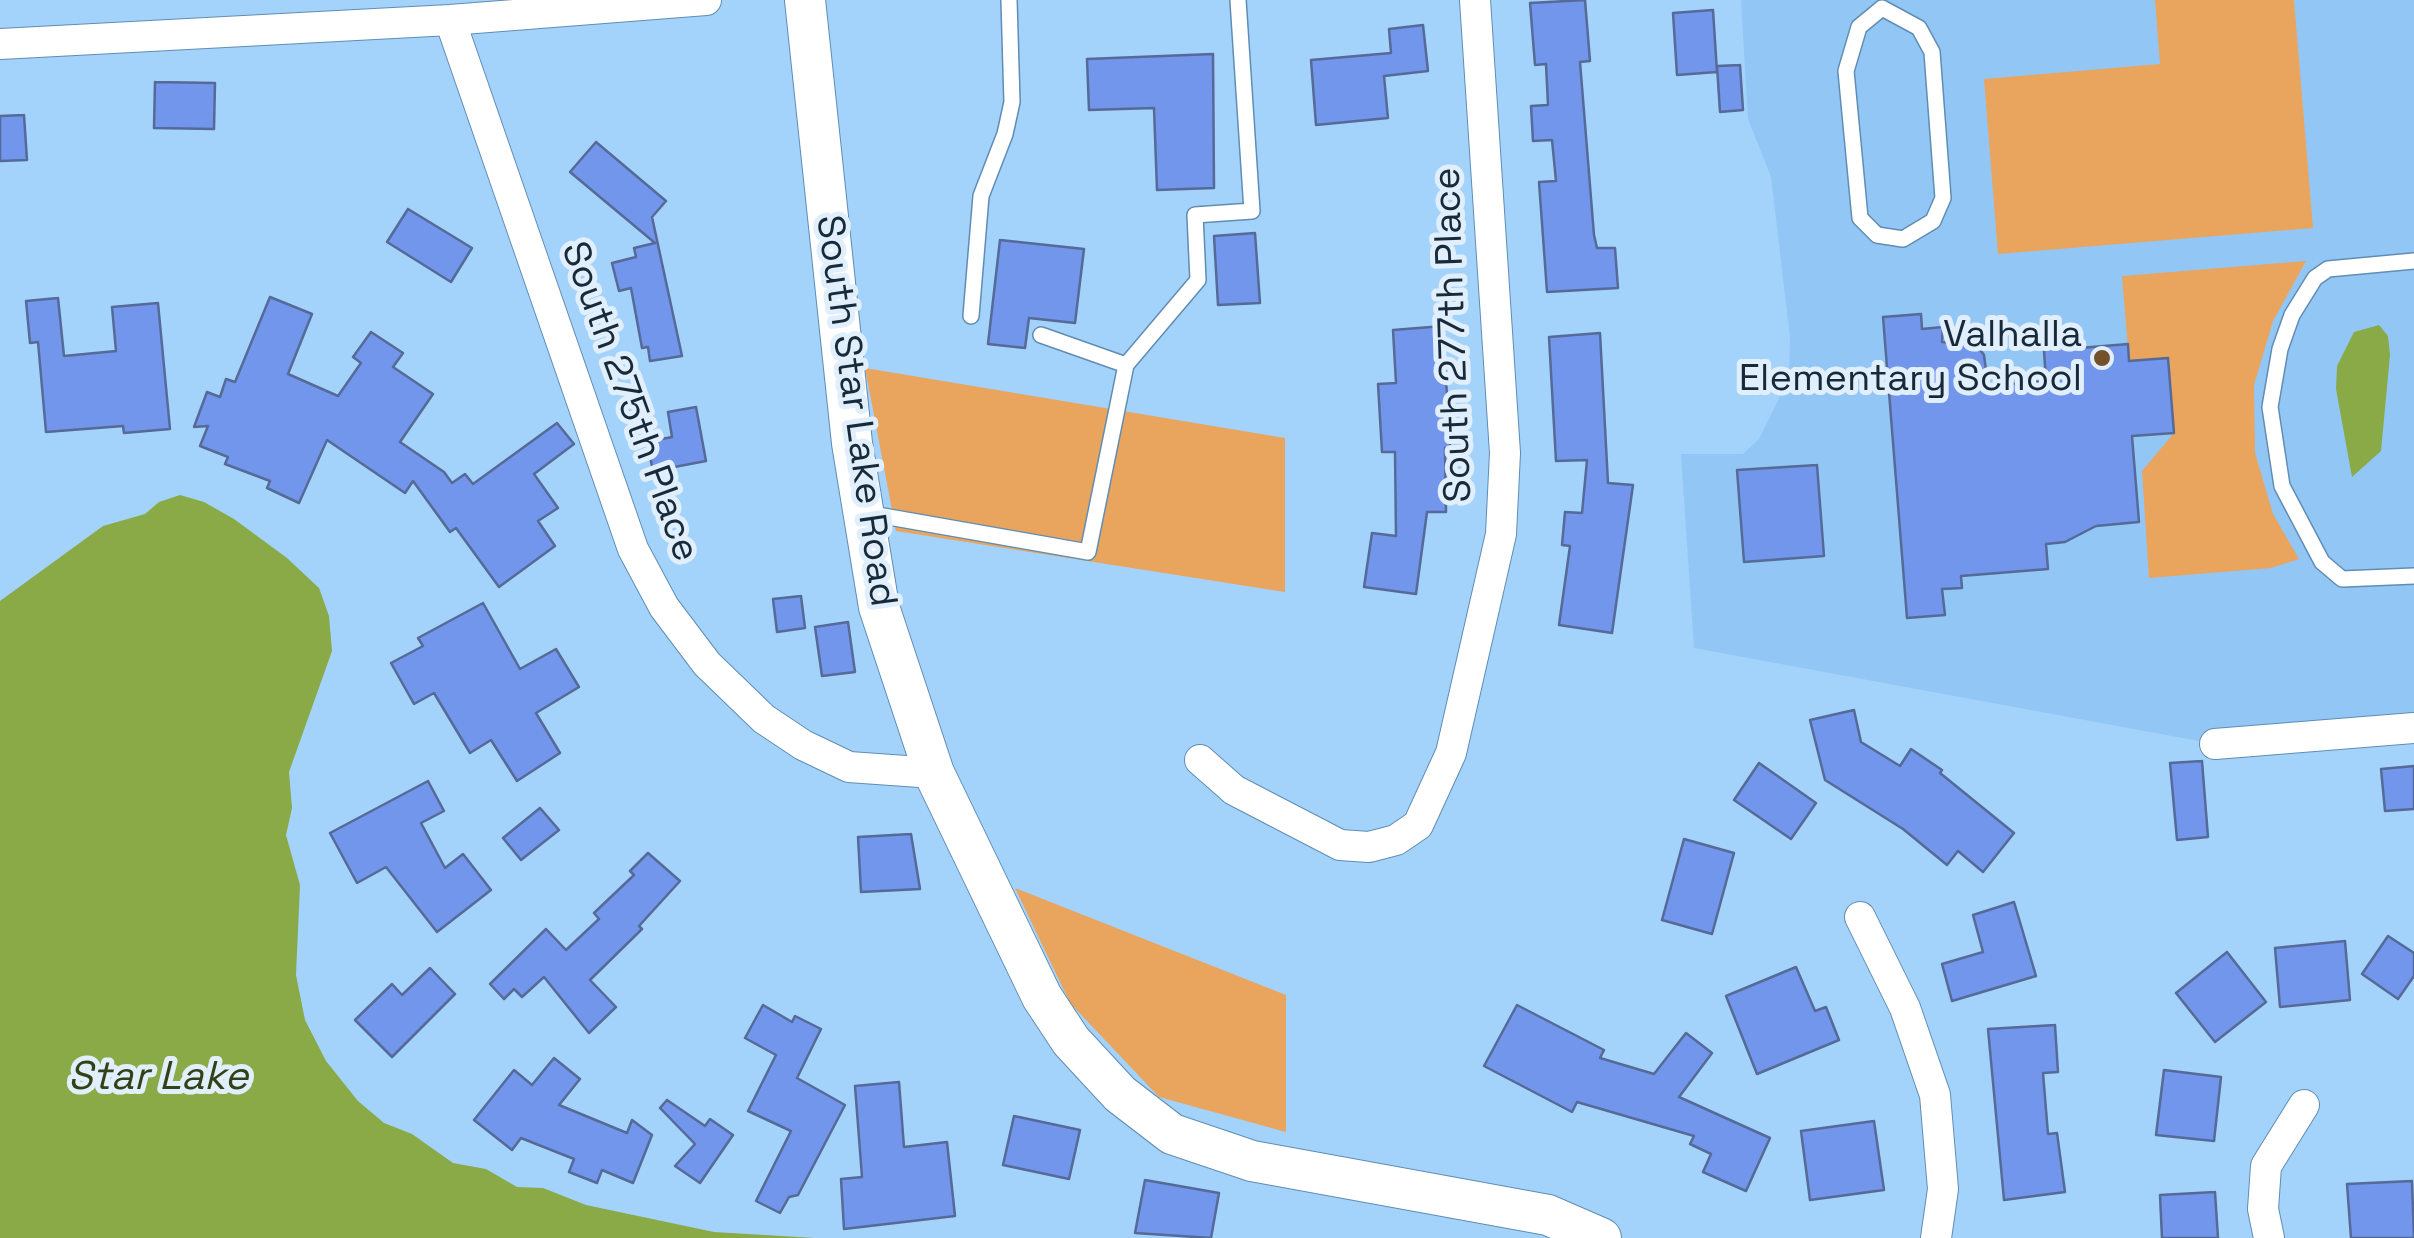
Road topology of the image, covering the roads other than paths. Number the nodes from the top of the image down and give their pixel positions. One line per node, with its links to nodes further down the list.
1 (706, 0): 7 (street)
2 (806, 0): 13 (street, South Star Lake Road)
3 (1009, 0): 10 (lane)
4 (1238, 0): 12 (lane)
5 (1475, 0): 17 (street, South 277th Place)
6 (1882, 4): 6 (lane)
7 (450, 20): 8 (street); 18 (street, South 275th Place)
8 (0, 44)
9 (2414, 260): 14 (lane)
10 (971, 316)
11 (1041, 335): 12 (lane)
12 (1126, 365): 13 (lane)
13 (864, 513): 18 (street, South Star Lake Road)
14 (2414, 576)
15 (2414, 728): 16 (street)
16 (2215, 744)
17 (1200, 760)
18 (934, 774): 21 (street, South Star Lake Road)
19 (1860, 917): 22 (street)
20 (2304, 1105): 23 (street)
21 (1601, 1238)
22 (1936, 1238)
23 (2269, 1238)

